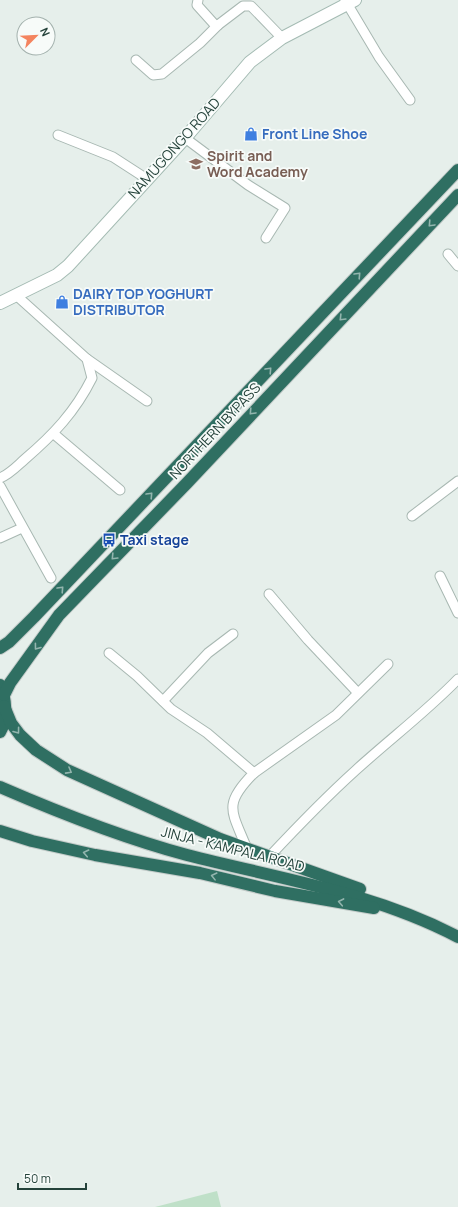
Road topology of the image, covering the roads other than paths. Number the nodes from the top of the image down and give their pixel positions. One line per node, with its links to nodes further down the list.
1 (198, 0): 3 (street)
2 (349, 1): 4 (main road, NAMUGONGO ROAD); 6 (street)
3 (218, 24): 4 (street); 5 (street)
4 (282, 38): 8 (main road, NAMUGONGO ROAD)
5 (136, 60)
6 (410, 100)
7 (58, 134): 10 (street)
8 (185, 138): 10 (main road, NAMUGONGO ROAD); 12 (street)
9 (458, 170): 32 (highway, NORTHERN BYPASS, one-way to 9)
10 (147, 179): 15 (main road, NAMUGONGO ROAD)
11 (458, 195): 37 (highway, NORTHERN BYPASS, one-way to 37)
12 (266, 238)
13 (448, 254): 14 (street)
14 (458, 266)
15 (17, 296): 16 (main road, NAMUGONGO ROAD); 17 (street)
16 (0, 303)
17 (87, 359): 18 (street); 19 (street)
18 (147, 401)
19 (54, 434): 20 (street); 23 (street)
20 (0, 478)
21 (458, 481): 24 (street)
22 (0, 486): 25 (street)
23 (120, 490)
24 (412, 516)
25 (22, 528): 26 (street); 28 (street)
26 (0, 538)
27 (440, 576): 30 (street)
28 (52, 578)
29 (269, 594): 36 (street)
30 (458, 612)
31 (233, 634): 38 (street)
32 (0, 648)
33 (109, 653): 38 (street)
34 (388, 664): 36 (street)
35 (458, 679): 44 (street)
36 (358, 693): 40 (street)
37 (3, 695): 39 (highway); 43 (highway, one-way to 43)
38 (163, 701): 40 (street)
39 (0, 732)
40 (254, 773): 43 (street)
41 (0, 787): 45 (highway, JINJA - KAMPALA ROAD)
42 (0, 831): 45 (highway, one-way to 42)
43 (247, 849): 44 (highway)
44 (268, 858): 45 (highway)
45 (407, 913): 46 (highway, JINJA - KAMPALA ROAD)
46 (458, 937)

